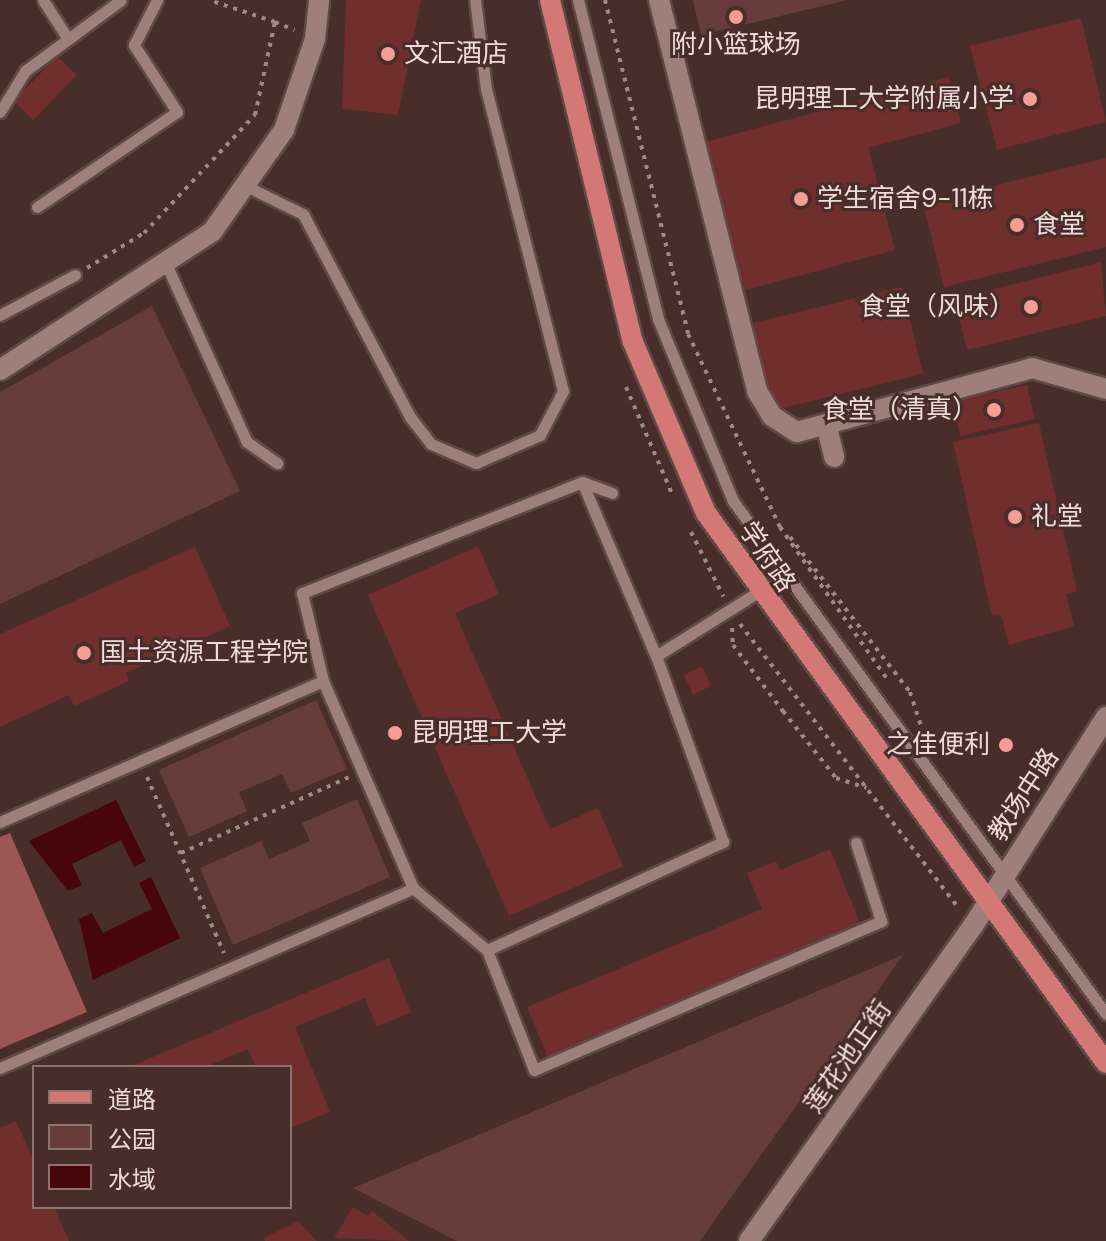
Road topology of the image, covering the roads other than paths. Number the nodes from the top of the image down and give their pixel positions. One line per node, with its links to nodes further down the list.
1 (43, 0): 9 (lane)
2 (121, 0): 9 (lane)
3 (157, 0): 12 (lane)
4 (319, 0): 11 (street)
5 (475, 0): 11 (lane)
6 (550, 0): 23 (main road, 学府路)
7 (578, 0): 29 (lane, 学府路)
8 (659, 0): 18 (street)
9 (66, 36): 10 (lane)
10 (0, 112)
11 (244, 185): 13 (street)
12 (37, 207)
13 (167, 266): 16 (street); 20 (lane)
14 (75, 275): 15 (lane)
15 (0, 315)
16 (0, 370)
17 (1106, 389): 18 (street)
18 (826, 424): 19 (street)
19 (834, 457)
20 (277, 463)
21 (582, 482): 22 (lane); 24 (lane); 25 (lane)
22 (612, 493)
23 (758, 592): 24 (lane); 31 (main road, 学府路)
24 (656, 656): 32 (lane)
25 (323, 681): 27 (lane); 30 (lane)
26 (1106, 717): 29 (street, 教场中路)
27 (0, 822)
28 (856, 843): 32 (lane)
29 (1004, 874): 31 (street, 教场中路); 33 (lane, 学府路)
30 (413, 888): 32 (lane); 35 (lane)
31 (986, 901): 34 (main road, 学府路); 36 (street, 莲花池正街)
32 (487, 950)
33 (1106, 1014)
34 (1106, 1063)
35 (0, 1068)
36 (749, 1241)

